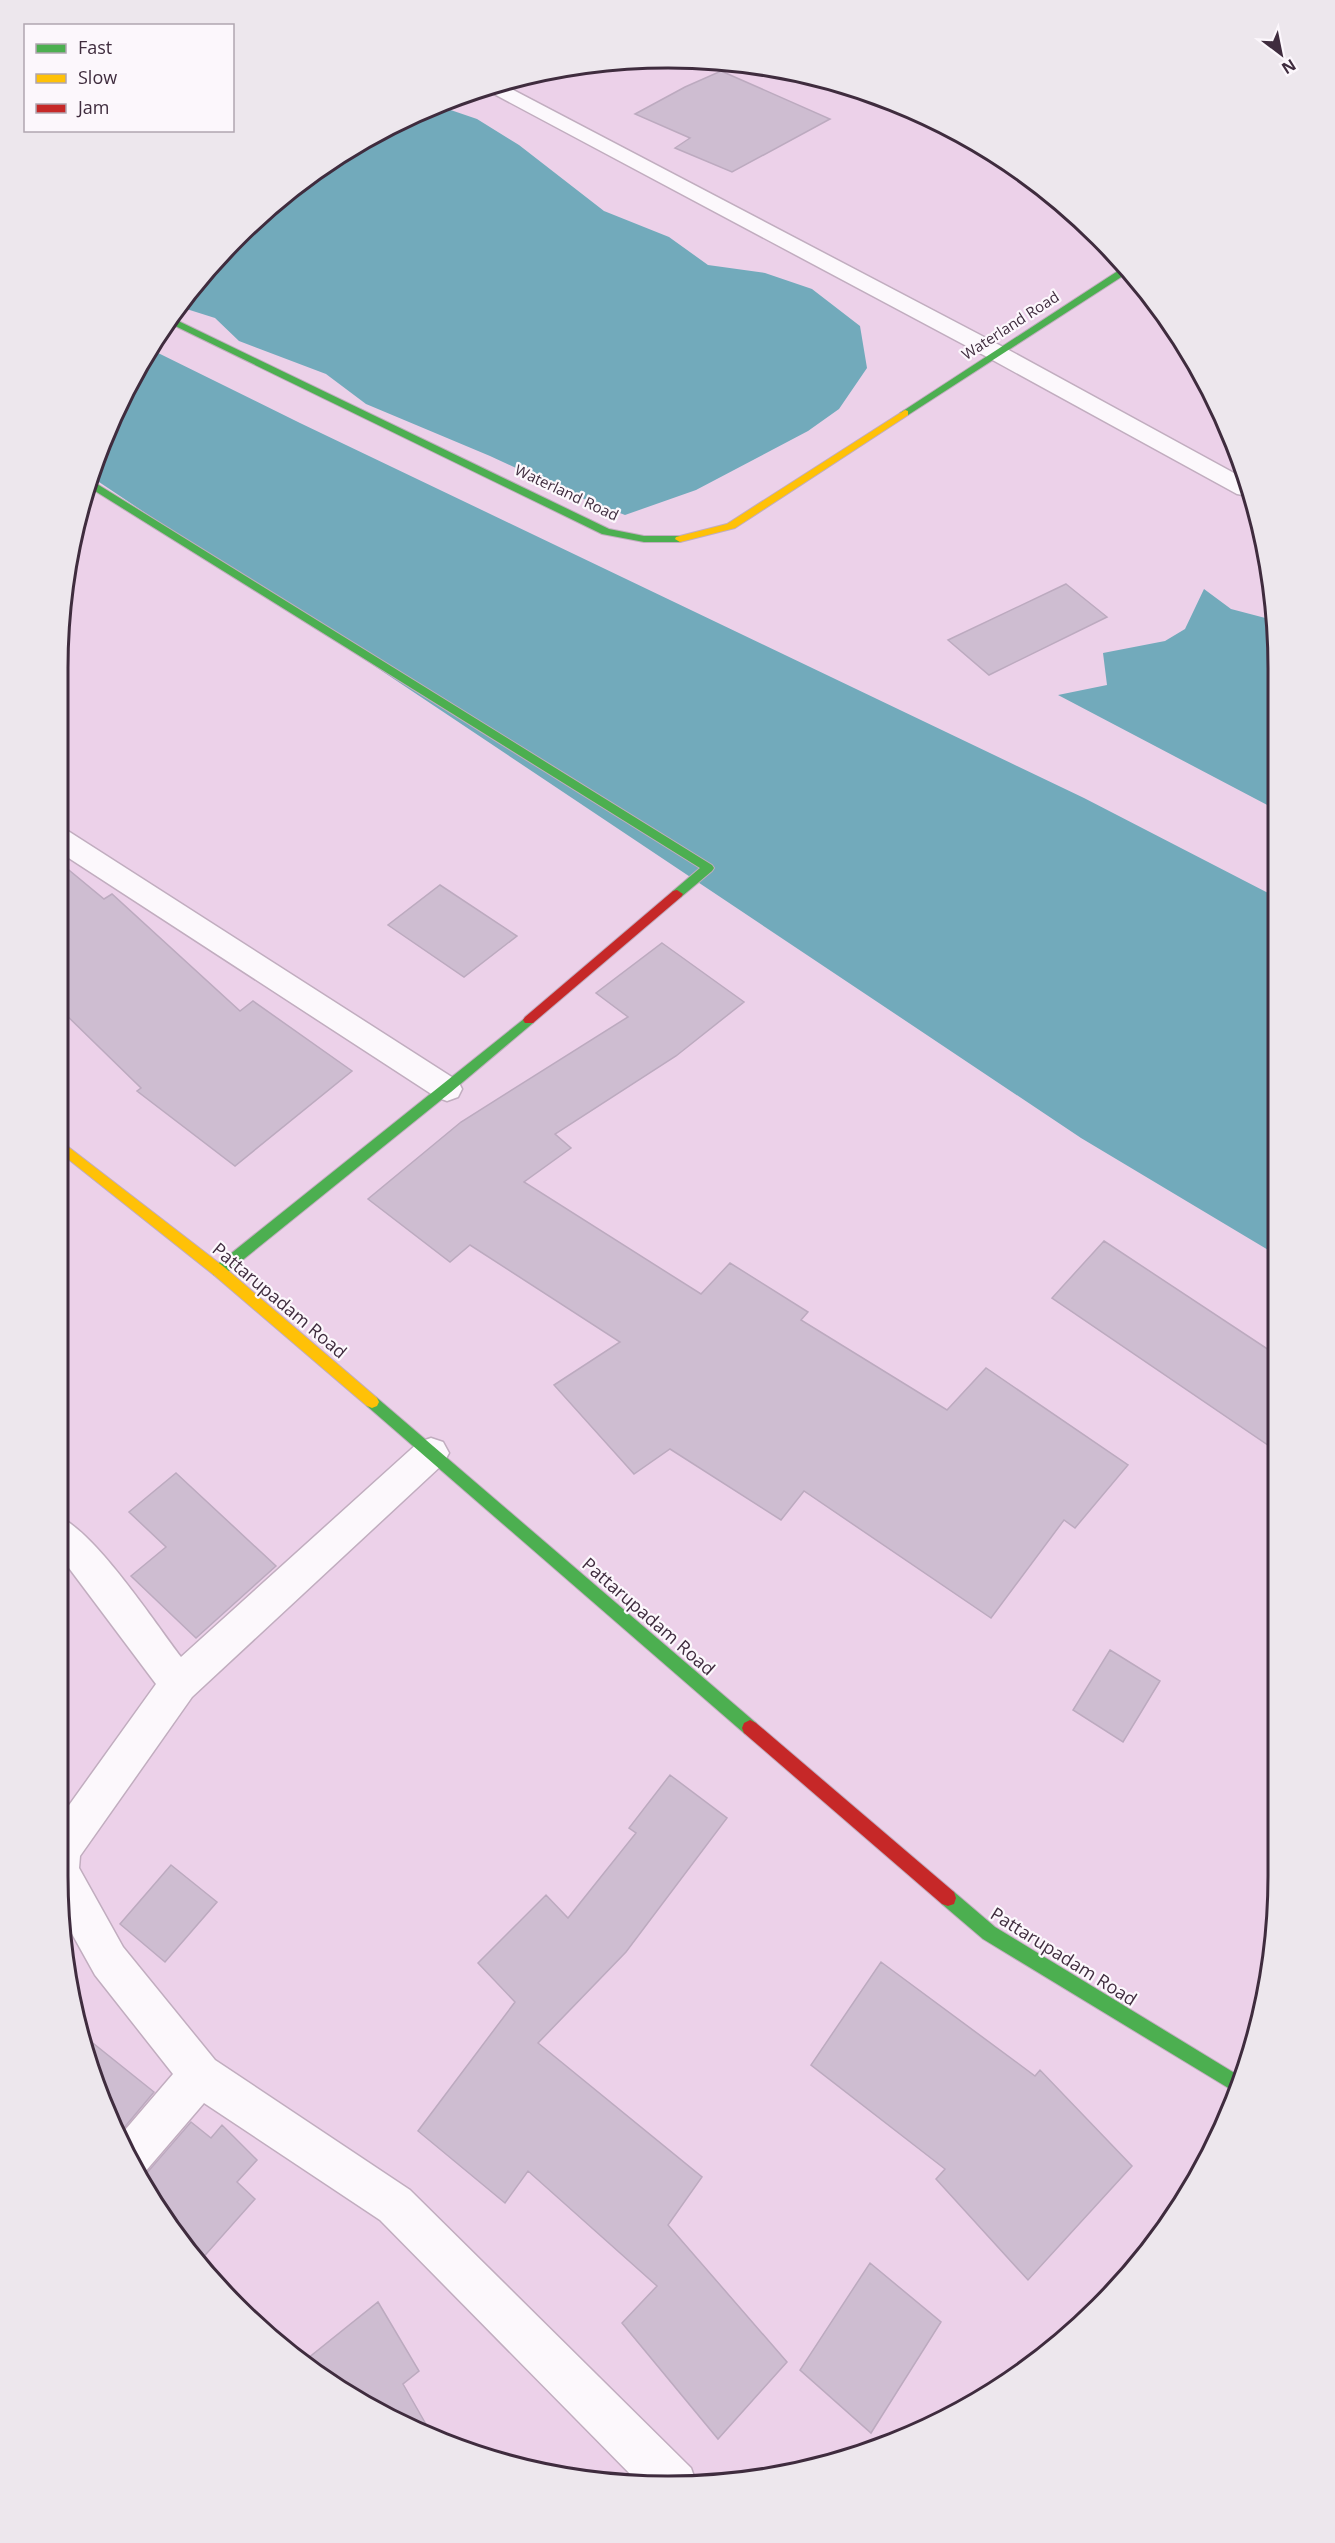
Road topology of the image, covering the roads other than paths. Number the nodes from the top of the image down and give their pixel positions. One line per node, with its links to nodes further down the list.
1 (501, 91): 4 (street)
2 (1120, 273): 4 (street, Waterland Road)
3 (177, 323): 4 (street, Waterland Road)
4 (996, 353): 5 (street)
5 (1239, 485)
6 (96, 487): 8 (street)
7 (68, 844): 8 (street)
8 (447, 1089): 10 (street)
9 (68, 1152): 10 (street, Pattarupadam Road)
10 (219, 1271): 11 (street, Pattarupadam Road)
11 (431, 1453): 13 (street); 17 (street, Pattarupadam Road)
12 (68, 1543): 13 (street)
13 (179, 1684): 14 (street)
14 (68, 1841)
15 (68, 1888): 16 (street)
16 (200, 2075): 18 (street); 19 (street)
17 (1231, 2081)
18 (135, 2151)
19 (665, 2476)

